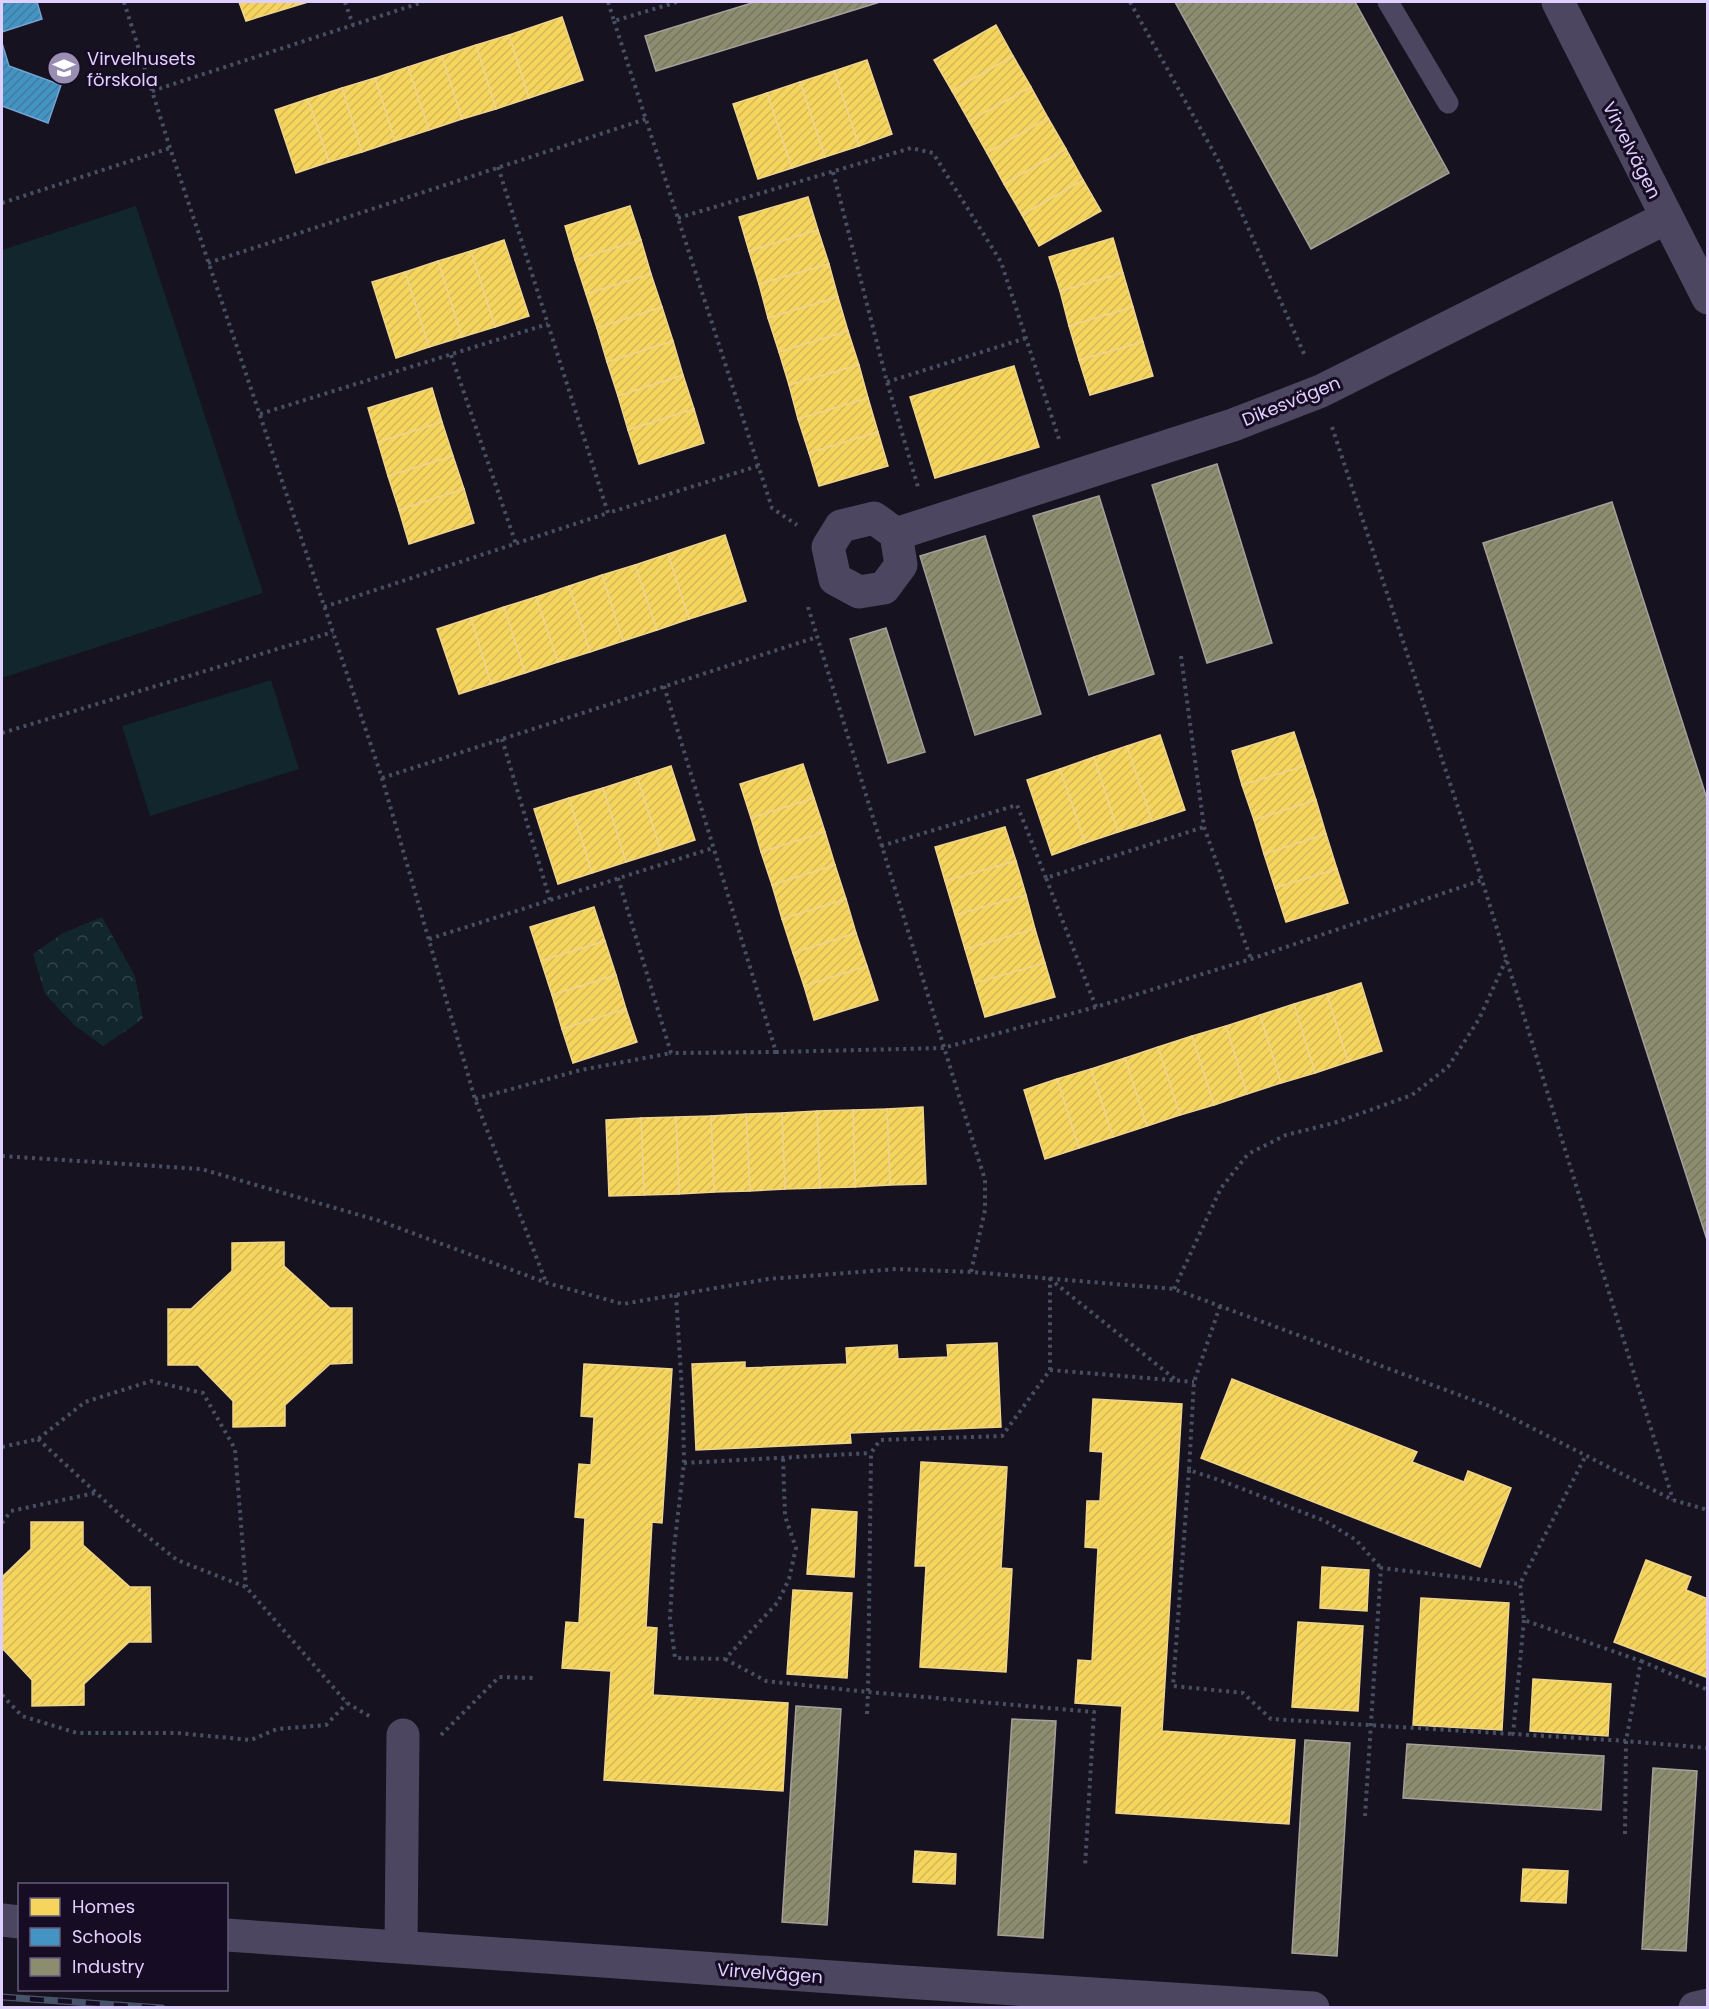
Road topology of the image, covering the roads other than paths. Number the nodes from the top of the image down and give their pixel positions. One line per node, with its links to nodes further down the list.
1 (1388, 2): 3 (lane)
2 (1558, 2): 4 (street, Virvelvägen)
3 (1448, 103)
4 (1666, 218): 5 (street, Virvelvägen); 6 (street, Dikesvägen)
5 (1707, 298)
6 (896, 534): 6 (street)
7 (403, 1735): 11 (street)
8 (2, 1920): 9 (street)
9 (18, 1922)
10 (228, 1935): 11 (street, Virvelvägen)
11 (401, 1946): 13 (street, Virvelvägen)
12 (1707, 2005): 14 (street)
13 (1313, 2007)
14 (1695, 2007)

